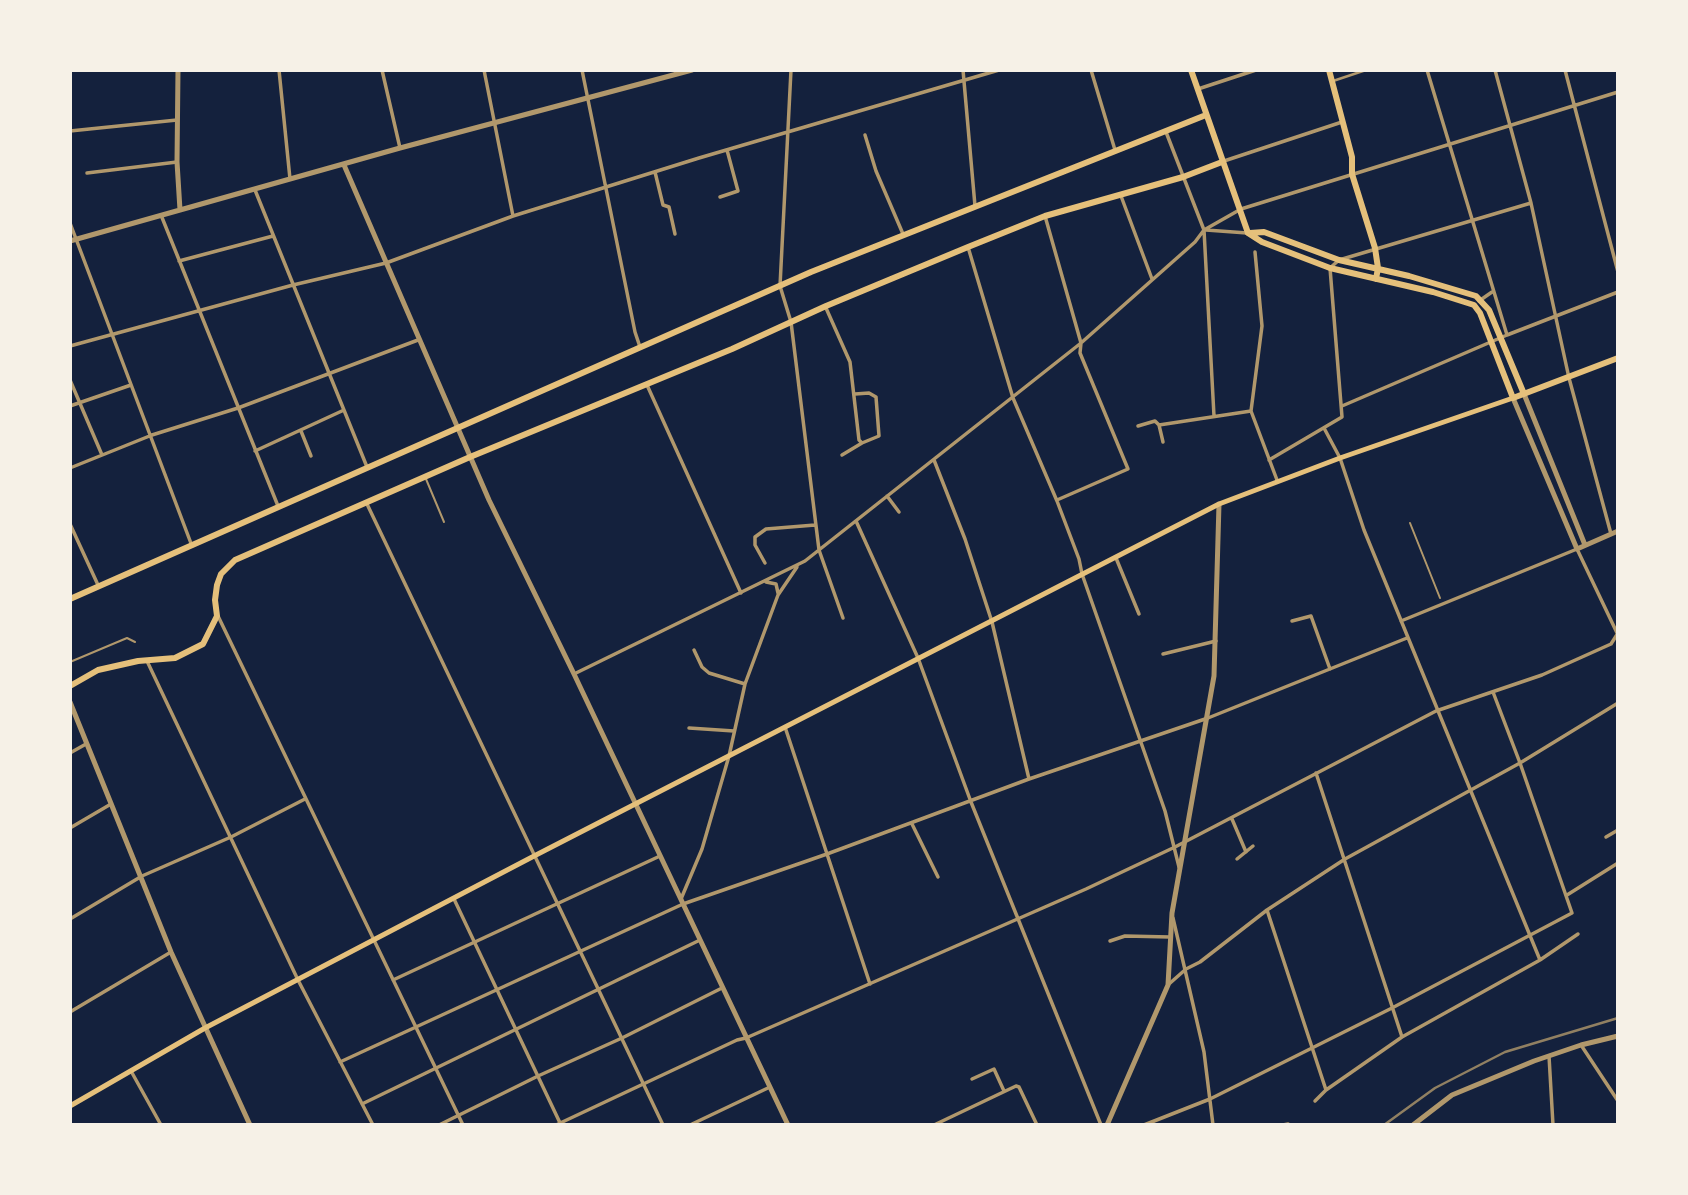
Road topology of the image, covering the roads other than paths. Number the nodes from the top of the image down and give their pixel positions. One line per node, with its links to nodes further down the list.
1 (178, 70): 26 (street)
2 (279, 70): 45 (street)
3 (382, 70): 35 (street)
4 (484, 70): 28 (street)
5 (582, 70): 23 (street)
6 (692, 70): 18 (street)
7 (791, 70): 32 (street)
8 (963, 70): 19 (street)
9 (999, 70): 19 (street)
10 (1091, 70): 37 (street)
11 (1191, 70): 21 (main road)
12 (1256, 70): 21 (street)
13 (1329, 70): 20 (main road)
14 (1366, 70): 20 (street)
15 (1427, 70): 34 (street)
16 (1495, 70): 29 (street)
17 (1565, 70): 24 (street)
18 (676, 72): 23 (street)
19 (964, 80): 32 (street); 51 (street)
20 (1333, 81): 27 (main road)
21 (1196, 89): 25 (main road)
22 (1618, 92): 24 (street)
23 (587, 97): 28 (street); 46 (street)
24 (1575, 104): 29 (street); 74 (street)
25 (1206, 115): 30 (main road); 39 (main road)
26 (177, 121): 31 (street); 38 (street)
27 (1342, 122): 39 (street); 43 (main road)
28 (494, 123): 35 (street); 55 (street)
29 (1511, 124): 34 (street); 50 (street)
30 (1166, 130): 37 (main road); 44 (street)
31 (70, 131)
32 (788, 133): 36 (street); 82 (street)
33 (865, 135): 62 (street)
34 (1448, 144): 43 (street); 57 (street)
35 (400, 148): 40 (street)
36 (727, 150): 41 (street); 49 (street)
37 (1115, 150): 51 (main road)
38 (177, 162): 42 (street); 53 (street)
39 (1222, 162): 44 (main road); 52 (main road)
40 (344, 165): 45 (street); 70 (street)
41 (655, 172): 46 (street); 61 (street)
42 (87, 173)
43 (1352, 174): 52 (street); 66 (main road)
44 (1183, 177): 48 (main road); 59 (street)
45 (290, 179): 47 (street)
46 (607, 187): 55 (street); 104 (street)
47 (255, 190): 53 (street); 63 (street)
48 (1121, 195): 56 (main road); 76 (street)
49 (720, 197)
50 (1531, 203): 57 (street); 94 (street)
51 (975, 206): 62 (main road)
52 (1241, 209): 59 (street); 60 (main road)
53 (180, 210): 54 (street)
54 (161, 215): 64 (street); 69 (street)
55 (513, 216): 70 (street)
56 (1045, 216): 65 (main road); 102 (street)
57 (1472, 220): 66 (street); 87 (street)
58 (70, 223): 64 (street)
59 (1204, 230): 60 (street); 76 (street); 121 (street)
60 (1248, 233): 68 (main road); 71 (main road)
61 (675, 234)
62 (903, 234): 82 (main road)
63 (273, 236): 69 (street); 81 (street)
64 (73, 240): 98 (street)
65 (968, 247): 92 (main road); 113 (street)
66 (1375, 248): 68 (street); 72 (main road)
67 (1255, 252): 120 (street)
68 (1339, 260): 71 (street); 72 (main road)
69 (179, 261): 93 (street)
70 (386, 263): 81 (street); 100 (street)
71 (1330, 268): 77 (main road); 117 (street)
72 (1378, 268): 73 (main road); 77 (main road)
73 (1395, 272): 75 (main road); 79 (main road)
74 (1618, 272)
75 (1409, 276): 78 (main road); 83 (main road)
76 (1152, 279): 102 (street)
77 (1376, 279): 79 (main road)
78 (1422, 280): 80 (main road); 85 (main road)
79 (1392, 282): 83 (main road)
80 (1436, 284): 84 (main road); 86 (main road)
81 (293, 285): 93 (street); 106 (street)
82 (780, 286): 96 (street); 104 (main road)
83 (1407, 286): 85 (main road)
84 (1455, 288): 89 (main road); 90 (main road)
85 (1420, 289): 86 (main road)
86 (1433, 292): 89 (main road)
87 (1492, 292): 90 (street); 99 (street)
88 (1618, 292): 94 (street)
89 (1452, 297): 91 (main road)
90 (1481, 299): 91 (street); 95 (main road)
91 (1474, 305): 97 (main road)
92 (827, 308): 96 (main road); 111 (street)
93 (198, 312): 98 (street); 118 (street)
94 (1556, 316): 99 (street); 107 (street)
95 (1493, 319): 97 (main road); 99 (main road)
96 (791, 322): 110 (main road); 152 (street)
97 (1484, 322): 101 (main road)
98 (113, 335): 103 (street); 109 (street)
99 (1504, 336): 101 (street); 112 (main road)
100 (418, 340): 106 (street); 123 (street)
101 (1491, 341): 114 (main road); 117 (street)
102 (1081, 344): 113 (street); 143 (street)
103 (70, 346)
104 (640, 347): 123 (main road)
105 (1618, 358): 107 (main road)
106 (328, 373): 118 (street); 119 (street)
107 (1569, 378): 112 (main road); 154 (street)
108 (70, 380): 115 (street)
109 (131, 385): 115 (street); 127 (street)
110 (647, 385): 134 (main road); 165 (street)
111 (855, 394): 129 (street); 129 (street)
112 (1524, 394): 114 (main road); 155 (street)
113 (1013, 398): 136 (street); 143 (street)
114 (1513, 398): 135 (main road); 157 (street)
115 (79, 402): 116 (street); 131 (street)
116 (70, 405)
117 (1341, 407): 125 (street)
118 (238, 408): 127 (street); 130 (street)
119 (344, 410): 126 (street); 138 (street)
120 (1251, 411): 121 (street); 137 (street)
121 (1214, 416): 122 (street)
122 (1159, 425): 124 (street); 128 (street)
123 (457, 426): 134 (street); 138 (main road)
124 (1138, 426)
125 (1324, 428): 135 (street); 137 (street)
126 (301, 431): 130 (street); 133 (street)
127 (152, 435): 131 (street); 156 (street)
128 (1163, 442)
129 (862, 443): 132 (street)
130 (255, 451): 146 (street)
131 (102, 455): 139 (street)
132 (842, 455)
133 (311, 456)
134 (470, 457): 140 (main road); 185 (street)
135 (1340, 458): 141 (main road); 173 (street)
136 (934, 460): 142 (street); 174 (street)
137 (1269, 460): 141 (street)
138 (366, 467): 146 (main road)
139 (70, 468)
140 (425, 478): 144 (main road); 149 (lane)
141 (1277, 480): 145 (main road)
142 (887, 496): 147 (street); 148 (street)
143 (1057, 500): 162 (street)
144 (367, 504): 170 (main road); 219 (street)
145 (1219, 504): 159 (main road); 177 (street)
146 (278, 507): 156 (main road)
147 (899, 512)
148 (856, 521): 158 (street); 181 (street)
149 (444, 522)
150 (1410, 523): 167 (lane)
151 (70, 524): 164 (street)
152 (815, 525): 158 (street); 160 (street)
153 (1618, 531): 154 (street)
154 (1611, 534): 155 (street)
155 (1586, 545): 157 (street)
156 (192, 547): 164 (main road)
157 (1577, 549): 173 (street); 175 (street)
158 (819, 550): 161 (street); 171 (street)
159 (1115, 556): 162 (main road); 169 (street)
160 (765, 562)
161 (798, 565): 163 (street); 166 (street)
162 (1082, 574): 174 (main road); 196 (street)
163 (762, 582): 165 (street); 166 (street)
164 (99, 587): 168 (main road)
165 (741, 593): 185 (street)
166 (778, 596): 186 (street)
167 (1440, 598)
168 (70, 599)
169 (1139, 614)
170 (217, 616): 182 (main road); 204 (street)
171 (843, 618)
172 (1292, 621): 184 (street)
173 (1401, 621): 176 (street)
174 (992, 622): 181 (main road); 202 (street)
175 (1618, 634): 188 (street)
176 (1407, 638): 184 (street); 191 (street)
177 (1216, 640): 180 (street); 192 (street)
178 (135, 642): 183 (lane)
179 (694, 650): 186 (street)
180 (1163, 654)
181 (918, 658): 193 (main road); 205 (street)
182 (147, 660): 187 (main road); 212 (street)
183 (70, 662)
184 (1330, 669): 192 (street)
185 (574, 674): 207 (street)
186 (745, 684): 195 (street)
187 (70, 686)
188 (1493, 692): 191 (street); 200 (street)
189 (70, 702): 197 (street)
190 (1618, 703): 200 (street)
191 (1436, 711): 201 (street); 203 (street)
192 (1208, 718): 196 (street); 214 (street)
193 (785, 727): 199 (main road); 218 (street)
194 (689, 728): 195 (street)
195 (734, 731): 199 (street)
196 (1140, 742): 202 (street); 216 (street)
197 (86, 744): 198 (street); 206 (street)
198 (70, 753)
199 (729, 756): 207 (main road); 229 (street)
200 (1520, 763): 203 (street); 227 (street)
201 (1316, 773): 208 (street); 222 (street)
202 (1029, 779): 205 (street)
203 (1469, 789): 222 (street); 236 (street)
204 (306, 798): 212 (street); 238 (street)
205 (971, 802): 209 (street); 234 (street)
206 (111, 804): 210 (street); 225 (street)
207 (635, 805): 219 (main road); 220 (street)
208 (1231, 818): 214 (street); 217 (street)
209 (912, 824): 218 (street); 226 (street)
210 (70, 828)
211 (1618, 830): 213 (street)
212 (231, 837): 225 (street); 246 (street)
213 (1606, 837)
214 (1186, 841): 216 (street); 224 (street)
215 (1253, 846): 217 (street)
216 (1175, 847): 224 (street); 234 (street)
217 (1246, 852): 221 (street)
218 (827, 854): 229 (street); 248 (street)
219 (536, 855): 228 (main road); 230 (street)
220 (660, 856): 229 (street); 230 (street)
221 (1237, 859)
222 (1345, 859): 231 (street); 253 (street)
223 (1618, 863): 227 (street)
224 (1180, 869): 232 (street)
225 (142, 876): 233 (street); 243 (street)
226 (938, 877)
227 (1566, 896): 236 (street)
228 (454, 899): 238 (main road); 241 (street)
229 (682, 902): 239 (street); 242 (street)
230 (558, 904): 241 (street); 242 (street)
231 (1267, 910): 245 (street); 263 (street)
232 (1172, 913): 237 (street); 245 (street)
233 (70, 919)
234 (1019, 919): 248 (street); 292 (street)
235 (1578, 934): 244 (street)
236 (1529, 936): 244 (street); 253 (street)
237 (1170, 937): 240 (street); 249 (street)
238 (374, 940): 246 (main road); 247 (street)
239 (699, 940): 250 (street); 252 (street)
240 (1110, 942)
241 (475, 943): 247 (street); 251 (street)
242 (580, 950): 251 (street); 252 (street)
243 (171, 952): 254 (street); 256 (street)
244 (1540, 960): 259 (street)
245 (1186, 969): 249 (street); 274 (street)
246 (298, 980): 256 (main road); 265 (street)
247 (393, 980): 255 (street)
248 (870, 984): 261 (street)
249 (1168, 985): 293 (street)
250 (722, 988): 260 (street); 261 (street)
251 (497, 989): 255 (street); 257 (street)
252 (599, 989): 257 (street); 260 (street)
253 (1392, 1008): 259 (street); 263 (street)
254 (70, 1012)
255 (416, 1027): 265 (street); 266 (street)
256 (205, 1028): 267 (main road); 283 (street)
257 (516, 1030): 266 (street); 268 (street)
258 (1618, 1036): 262 (street)
259 (1402, 1037): 272 (street)
260 (622, 1038): 268 (street); 270 (street)
261 (746, 1038): 270 (street); 271 (street)
262 (1581, 1045): 264 (street); 276 (street)
263 (1312, 1047): 272 (street); 274 (street)
264 (1549, 1056): 297 (street); 298 (street)
265 (340, 1062): 277 (street)
266 (435, 1067): 277 (street); 279 (street)
267 (131, 1071): 278 (main road); 282 (street)
268 (538, 1076): 279 (street); 280 (street)
269 (972, 1079): 273 (street)
270 (644, 1084): 280 (street); 287 (street)
271 (770, 1087): 288 (street); 289 (street)
272 (1326, 1090): 275 (street)
273 (1004, 1091): 290 (street); 291 (street)
274 (1210, 1099): 294 (street); 295 (street)
275 (1315, 1101)
276 (1618, 1101)
277 (362, 1104): 284 (street)
278 (70, 1106)
279 (458, 1115): 285 (street); 286 (street)
280 (559, 1124)
281 (1289, 1124): 296 (street)
282 (161, 1125)
283 (250, 1125)
284 (373, 1125)
285 (439, 1125)
286 (463, 1125)
287 (663, 1125)
288 (690, 1125)
289 (788, 1125)
290 (933, 1125)
291 (1037, 1125)
292 (1101, 1125)
293 (1107, 1125)
294 (1144, 1125)
295 (1213, 1125)
296 (1283, 1125)
297 (1413, 1125)
298 (1553, 1125)

